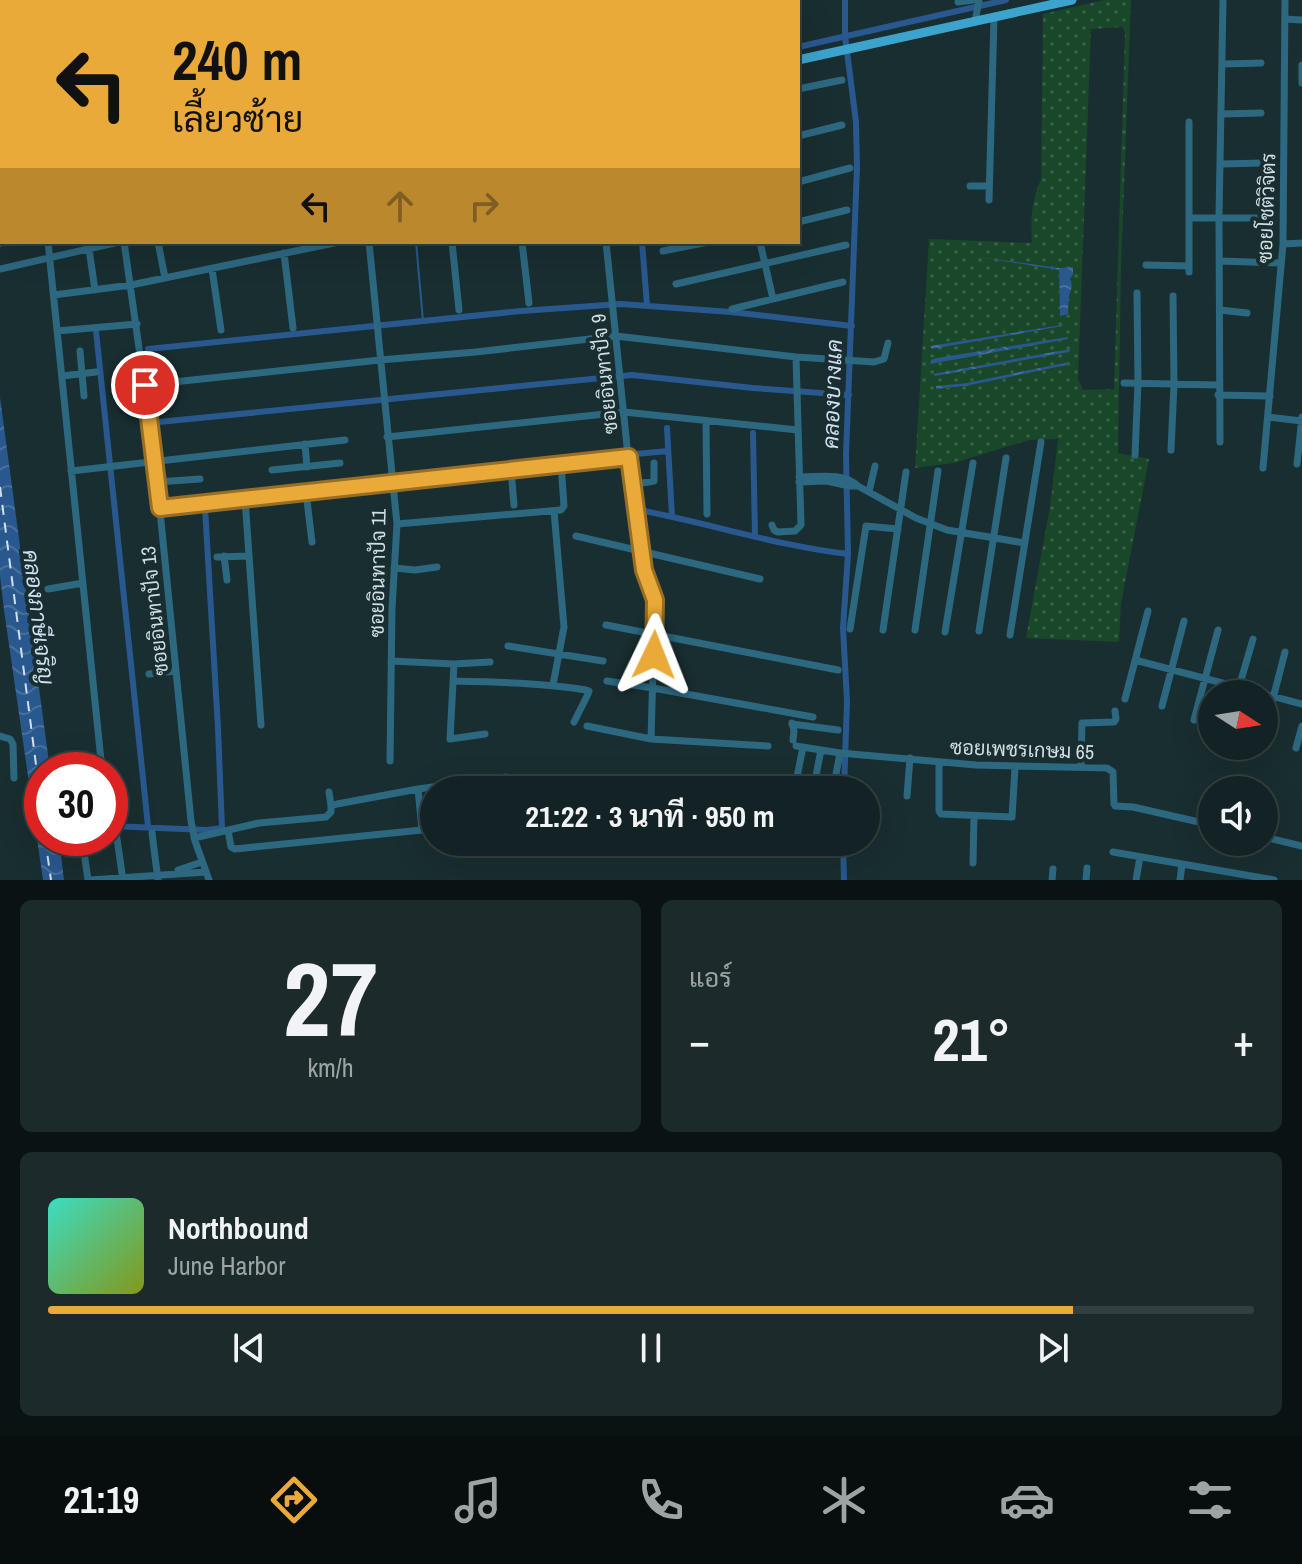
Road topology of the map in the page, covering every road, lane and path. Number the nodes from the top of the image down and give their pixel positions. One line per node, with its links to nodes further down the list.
1 (977, 0): 5 (street); 8 (street)
2 (1072, 0): 6 (main road)
3 (1223, 0): 13 (street)
4 (1285, 0): 9 (street, ซอยโชติวิจิตร)
5 (958, 2)
6 (1046, 2): 7 (main road)
7 (994, 18): 8 (main road); 29 (street)
8 (976, 19): 11 (main road)
9 (1285, 19): 10 (street); 48 (street, ซอยโชติวิจิตร)
10 (1302, 20)
11 (800, 60)
12 (1261, 63): 13 (street)
13 (1223, 64): 20 (street)
14 (1302, 65): 16 (street)
15 (842, 80): 18 (street)
16 (1302, 83): 17 (street)
17 (1289, 84)
18 (800, 89)
19 (1261, 113): 20 (street)
20 (1222, 114): 25 (street)
21 (1189, 122): 32 (street)
22 (842, 125): 23 (street)
23 (800, 136)
24 (1263, 163): 25 (street)
25 (1221, 164): 33 (street)
26 (850, 168): 27 (street)
27 (800, 181)
28 (970, 186): 29 (street)
29 (989, 186): 30 (street)
30 (989, 200)
31 (847, 210): 35 (street)
32 (1189, 218): 33 (street); 57 (street)
33 (1219, 218): 34 (street); 54 (street)
34 (1260, 218)
35 (800, 222)
36 (1302, 243): 48 (street)
37 (48, 244): 53 (street)
38 (112, 244): 50 (street)
39 (121, 244): 63 (street, ซอยอินทาปัจ 13)
40 (158, 244): 60 (street)
41 (329, 244): 52 (street)
42 (369, 244): 82 (street, ซอยอินทาปัจ 11)
43 (452, 244): 71 (street)
44 (522, 244): 69 (street)
45 (606, 244): 78 (street, ซอยอินทาปัจ 9)
46 (698, 244): 51 (street)
47 (760, 244): 56 (street)
48 (1283, 244): 55 (street, ซอยโชติวิจิตร)
49 (846, 245): 56 (street)
50 (89, 249): 53 (street); 64 (street)
51 (663, 251)
52 (284, 253): 59 (street); 75 (street)
53 (50, 258): 58 (street); 66 (street)
54 (1219, 261): 55 (street); 72 (street)
55 (1281, 263): 93 (street, ซอยโชติวิจิตร)
56 (765, 265): 62 (street); 68 (street)
57 (1146, 265)
58 (0, 269)
59 (212, 269): 60 (street); 76 (street)
60 (165, 278): 63 (street)
61 (843, 282): 68 (street)
62 (676, 284)
63 (131, 285): 64 (street); 74 (street, ซอยอินทาปัจ 13)
64 (95, 290): 66 (street)
65 (1137, 293): 88 (street)
66 (54, 295): 77 (street)
67 (1173, 296): 89 (street)
68 (773, 299): 70 (street)
69 (529, 303)
70 (732, 309)
71 (459, 310)
72 (1220, 310): 73 (street); 90 (street)
73 (1247, 313)
74 (137, 324): 77 (street); 86 (street, ซอยอินทาปัจ 13)
75 (293, 328)
76 (221, 330)
77 (57, 331): 85 (street)
78 (616, 336): 81 (street); 82 (street); 95 (street, ซอยอินทาปัจ 9)
79 (888, 343): 81 (street)
80 (80, 351): 84 (street)
81 (796, 357): 99 (street)
82 (380, 360): 86 (street); 100 (street, ซอยอินทาปัจ 11)
83 (96, 372): 84 (street)
84 (82, 374): 85 (street); 92 (street)
85 (62, 376): 120 (street)
86 (144, 382): 94 (street, ซอยอินทาปัจ 13); 94 (street)
87 (1124, 383): 88 (street)
88 (1138, 383): 89 (street); 106 (street)
89 (1174, 384): 90 (street); 105 (street)
90 (1218, 385): 91 (street)
91 (1218, 395): 93 (street); 103 (street)
92 (84, 396)
93 (1270, 396): 96 (street, ซอยโชติวิจิตร)
94 (147, 400): 109 (street, ซอยอินทาปัจ 13)
95 (624, 412): 98 (street); 100 (street); 107 (street, ซอยอินทาปัจ 9)
96 (1268, 417): 97 (street); 117 (street, ซอยโชติวิจิตร)
97 (1302, 420): 114 (street)
98 (706, 421): 99 (street); 135 (street)
99 (798, 430): 125 (street)
100 (387, 437): 123 (street, ซอยอินทาปัจ 11)
101 (345, 440): 104 (street)
102 (1041, 442): 144 (street)
103 (1220, 442)
104 (305, 444): 109 (street); 116 (street)
105 (1171, 450)
106 (1135, 455)
107 (629, 457): 113 (street); 127 (street, ซอยอินทาปัจ 9)
108 (1006, 458): 142 (street)
109 (155, 461): 120 (street); 126 (street, ซอยอินทาปัจ 13)
110 (340, 463): 116 (street)
111 (654, 463): 127 (street)
112 (973, 463): 140 (street)
113 (561, 464): 119 (street); 134 (street)
114 (1297, 464)
115 (875, 466): 129 (street)
116 (307, 467): 118 (street)
117 (1263, 468)
118 (272, 470)
119 (511, 470): 123 (street); 131 (street)
120 (71, 471): 151 (street)
121 (938, 471): 137 (street)
122 (906, 472): 133 (street)
123 (392, 477): 128 (street); 136 (street, ซอยอินทาปัจ 11)
124 (200, 479): 126 (street)
125 (799, 479): 129 (street); 138 (street)
126 (157, 482): 132 (street, ซอยอินทาปัจ 13)
127 (631, 485): 145 (street, ซอยอินทาปัจ 9)
128 (306, 492): 130 (street); 143 (street)
129 (869, 492): 133 (street)
130 (245, 499): 132 (street); 146 (street)
131 (514, 505)
132 (160, 508): 175 (street, ซอยอินทาปัจ 13)
133 (901, 509): 137 (street); 139 (street)
134 (554, 511): 136 (street); 167 (street)
135 (707, 514)
136 (397, 524): 148 (street, ซอยอินทาปัจ 11)
137 (931, 524): 140 (street); 158 (street)
138 (772, 525)
139 (898, 529): 156 (street); 157 (street)
140 (962, 533): 142 (street); 161 (street)
141 (576, 536): 145 (street)
142 (993, 538): 144 (street); 160 (street)
143 (312, 542)
144 (1025, 543): 163 (street)
145 (641, 552): 149 (street); 162 (street, ซอยอินทาปัจ 9)
146 (249, 556): 150 (street); 195 (street)
147 (437, 567): 148 (street)
148 (394, 568): 169 (street, ซอยอินทาปัจ 11)
149 (760, 579)
150 (227, 580)
151 (83, 583): 152 (street); 206 (street)
152 (48, 589)
153 (1148, 611): 168 (street)
154 (1184, 621): 173 (street)
155 (606, 625): 162 (street)
156 (850, 629)
157 (883, 630)
158 (915, 630)
159 (1218, 630): 177 (street)
160 (979, 631)
161 (945, 632)
162 (654, 633): 174 (street); 184 (street, ซอยอินทาปัจ 9)
163 (1010, 635)
164 (1253, 639): 179 (street)
165 (508, 646): 167 (street)
166 (1285, 652): 180 (street)
167 (560, 654): 170 (street); 183 (street)
168 (1135, 660): 173 (street); 186 (street)
169 (391, 661): 172 (street); 209 (street, ซอยอินทาปัจ 11)
170 (603, 661)
171 (490, 662): 172 (street)
172 (454, 664): 181 (street)
173 (1171, 668): 177 (street); 188 (street)
174 (838, 670)
175 (176, 671): 176 (street); 227 (street, ซอยอินทาปัจ 13)
176 (149, 674)
177 (1206, 677): 178 (street); 192 (street)
178 (1213, 680)
179 (1241, 680)
180 (1278, 680)
181 (453, 681): 183 (street); 199 (street)
182 (607, 681): 184 (street)
183 (553, 685): 193 (street)
184 (653, 688): 190 (street); 201 (street, ซอยอินทาปัจ 9)
185 (1278, 697): 187 (street)
186 (1125, 699)
187 (1302, 704)
188 (1162, 706)
189 (1115, 711): 212 (street)
190 (788, 713): 191 (street); 194 (street)
191 (813, 717)
192 (1194, 720)
193 (574, 722)
194 (792, 724): 198 (street); 202 (street)
195 (261, 725)
196 (587, 726): 201 (street)
197 (1302, 726): 204 (street)
198 (838, 730)
199 (485, 734)
200 (0, 736): 216 (street)
201 (651, 739): 203 (street)
202 (797, 745): 205 (street, ซอยเพชรเกษม 65); 213 (street)
203 (768, 746)
204 (1296, 748)
205 (821, 750): 207 (street, ซอยเพชรเกษม 65); 214 (street)
206 (100, 752)
207 (840, 753): 208 (street, ซอยเพชรเกษม 65); 215 (street)
208 (910, 758): 210 (street, ซอยเพชรเกษม 65); 219 (street)
209 (390, 761)
210 (939, 762): 211 (street, ซอยเพชรเกษม 65); 222 (street)
211 (1015, 767): 212 (street, ซอยเพชรเกษม 65); 222 (street)
212 (1081, 767): 223 (street, ซอยเพชรเกษม 65)
213 (796, 776)
214 (816, 776)
215 (836, 776)
216 (14, 778)
217 (418, 789): 220 (street); 221 (street)
218 (329, 792): 220 (street)
219 (907, 796)
220 (331, 806): 224 (street)
221 (420, 810)
222 (974, 816): 235 (street)
223 (1198, 822)
224 (228, 830): 225 (street); 227 (street)
225 (420, 830)
226 (152, 833): 242 (street)
227 (193, 833): 234 (street, ซอยอินทาปัจ 13)
228 (1278, 840): 229 (street)
229 (1302, 846)
230 (1113, 852): 233 (street)
231 (85, 856): 245 (street)
232 (119, 856): 244 (street)
233 (1140, 857): 236 (street); 248 (street)
234 (202, 862): 240 (street); 241 (street, ซอยอินทาปัจ 13)
235 (973, 863)
236 (1182, 864): 239 (street); 249 (street)
237 (1087, 868): 247 (street)
238 (1053, 869): 246 (street)
239 (1209, 869): 243 (street); 250 (street)
240 (172, 873): 241 (street); 242 (street)
241 (207, 876)
242 (158, 877): 244 (street)
243 (1245, 878): 251 (street)
244 (122, 879): 245 (street)
245 (89, 880)
246 (1052, 880)
247 (1086, 880)
248 (1136, 880)
249 (1180, 880)
250 (1207, 880)
251 (1274, 880)

